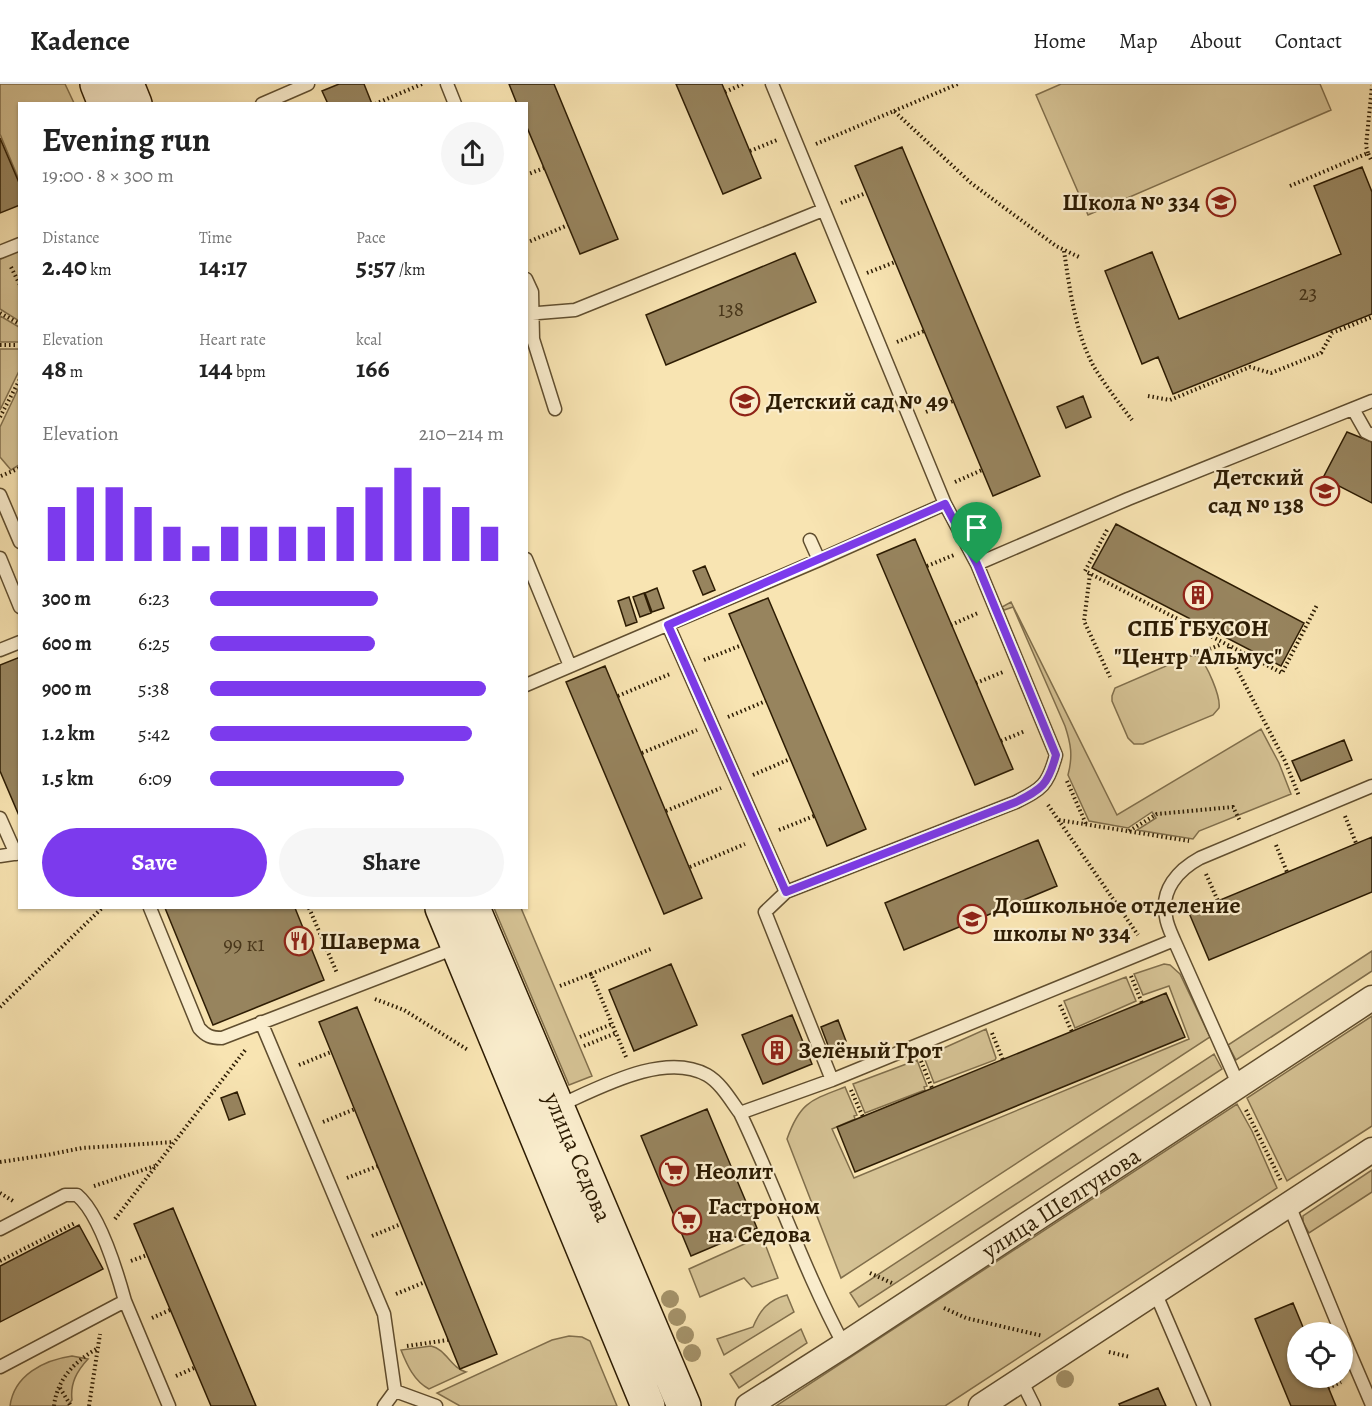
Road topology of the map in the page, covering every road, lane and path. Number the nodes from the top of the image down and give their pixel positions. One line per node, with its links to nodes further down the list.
1 (97, 84): 11 (main road)
2 (127, 84): 12 (main road)
3 (308, 84): 13 (lane)
4 (422, 84): 14 (path)
5 (447, 84): 15 (lane)
6 (743, 84): 10 (path)
7 (772, 84): 17 (lane)
8 (958, 84): 16 (path)
9 (1372, 86): 20 (path)
10 (725, 92)
11 (104, 102)
12 (134, 102)
13 (267, 102)
14 (380, 102)
15 (454, 102)
16 (894, 111): 18 (path); 30 (path)
17 (793, 134): 18 (lane); 19 (path)
18 (800, 150): 26 (lane)
19 (750, 151)
20 (1368, 153): 21 (path); 24 (path)
21 (1372, 162)
22 (544, 168): 23 (path)
23 (528, 174)
24 (1290, 186)
25 (866, 193): 26 (path)
26 (823, 210): 34 (lane); 37 (lane)
27 (568, 225): 28 (path)
28 (528, 242)
29 (18, 245): 31 (lane)
30 (1064, 250): 32 (path); 52 (path)
31 (0, 252)
32 (1079, 257)
33 (895, 262): 34 (path)
34 (852, 279): 43 (lane)
35 (528, 283): 37 (lane)
36 (0, 313): 39 (path)
37 (530, 314): 49 (lane)
38 (1372, 317): 45 (path)
39 (18, 323)
40 (924, 331): 43 (path)
41 (0, 345): 42 (path)
42 (18, 345)
43 (881, 349): 51 (lane)
44 (18, 384): 50 (path)
45 (1148, 396)
46 (953, 401): 51 (path)
47 (1372, 401): 48 (lane)
48 (1353, 409): 53 (lane); 67 (lane)
49 (555, 410)
50 (0, 417)
51 (909, 419): 57 (lane)
52 (1132, 420)
53 (1372, 435)
54 (18, 469): 56 (path)
55 (982, 470): 57 (path)
56 (0, 477)
57 (938, 489): 59 (lane)
58 (1, 499): 61 (lane)
59 (945, 504): 63 (lane); 65 (lane)
60 (1111, 522): 69 (path)
61 (18, 537)
62 (810, 540): 65 (lane)
63 (969, 548): 67 (lane); 68 (path)
64 (0, 558): 70 (lane)
65 (819, 560): 73 (lane)
66 (528, 564): 81 (lane)
67 (977, 564): 72 (lane)
68 (927, 566)
69 (1090, 574): 76 (path); 82 (path)
70 (18, 602)
71 (1317, 605): 77 (path)
72 (995, 606): 74 (path); 80 (lane)
73 (668, 625): 81 (lane); 104 (lane)
74 (951, 625)
75 (18, 643): 78 (lane)
76 (1222, 643): 77 (path); 79 (path)
77 (1229, 647): 91 (path)
78 (0, 650)
79 (1197, 654)
80 (1019, 665): 83 (path); 85 (lane)
81 (570, 666): 84 (lane)
82 (1110, 677)
83 (976, 683)
84 (528, 684)
85 (1043, 724): 86 (path); 104 (lane)
86 (1001, 741)
87 (1066, 778): 95 (path)
88 (1372, 786): 89 (lane)
89 (1338, 800): 91 (lane); 99 (path)
90 (1049, 806): 94 (path)
91 (1306, 814): 96 (lane)
92 (1238, 816): 97 (path)
93 (0, 818): 100 (lane)
94 (1059, 820): 95 (path); 110 (path)
95 (1086, 824): 97 (path)
96 (1270, 829): 102 (lane); 103 (path)
97 (1129, 831): 98 (path)
98 (1191, 842)
99 (1356, 843)
100 (18, 854): 101 (lane)
101 (0, 856)
102 (1200, 858): 105 (path); 112 (lane)
103 (1287, 872)
104 (786, 892): 136 (lane)
105 (1218, 901)
106 (101, 909): 121 (path)
107 (150, 909): 123 (lane)
108 (309, 909): 118 (path)
109 (443, 909): 111 (main road, улица Седова)
110 (1137, 934)
111 (472, 935): 118 (lane); 140 (main road, улица Седова)
112 (1174, 940): 114 (lane); 137 (lane)
113 (653, 948): 115 (path)
114 (1124, 960): 117 (lane); 120 (path)
115 (591, 974): 116 (path); 124 (path)
116 (560, 987)
117 (1054, 989): 122 (lane); 125 (path)
118 (347, 990): 123 (lane); 130 (path)
119 (1372, 998): 137 (street, улица Шелгунова)
120 (1142, 1003)
121 (0, 1007)
122 (985, 1017): 129 (lane); 133 (path)
123 (261, 1022): 134 (lane); 144 (path)
124 (612, 1024): 126 (path); 127 (path)
125 (1071, 1032)
126 (616, 1033): 128 (path); 132 (path)
127 (580, 1037)
128 (584, 1046)
129 (915, 1046): 135 (lane); 138 (path)
130 (471, 1051)
131 (332, 1052): 134 (path)
132 (626, 1059)
133 (1003, 1060)
134 (282, 1072): 143 (lane)
135 (844, 1074): 136 (lane); 142 (path)
136 (832, 1080): 141 (lane)
137 (1239, 1086): 151 (path); 161 (street, улица Шелгунова)
138 (932, 1088)
139 (355, 1109): 143 (path)
140 (543, 1112): 141 (lane); 184 (main road, улица Седова); 185 (main road, улица Седова)
141 (740, 1113): 168 (lane)
142 (863, 1117)
143 (306, 1129): 149 (lane)
144 (174, 1142): 146 (path); 147 (path)
145 (1372, 1150): 151 (street)
146 (0, 1162)
147 (157, 1165): 150 (path); 155 (path)
148 (378, 1166): 149 (path)
149 (330, 1185): 156 (lane)
150 (77, 1195): 152 (lane); 154 (lane)
151 (1289, 1205): 160 (street); 165 (lane)
152 (92, 1214): 155 (lane); 157 (path)
153 (401, 1224): 156 (path)
154 (0, 1228)
155 (102, 1236): 163 (lane)
156 (354, 1243): 162 (lane)
157 (0, 1261)
158 (870, 1273): 161 (path)
159 (424, 1282): 162 (path)
160 (1155, 1292): 167 (street); 189 (lane)
161 (919, 1296): 167 (path); 168 (street, улица Шелгунова)
162 (378, 1300): 170 (lane)
163 (125, 1301): 164 (lane); 181 (lane)
164 (104, 1312): 169 (path); 173 (lane)
165 (1337, 1322)
166 (448, 1340): 170 (path)
167 (1076, 1344): 171 (path); 174 (street)
168 (844, 1345): 186 (street, улица Шелгунова)
169 (98, 1347): 175 (path); 180 (path)
170 (389, 1348): 176 (lane)
171 (1130, 1357)
172 (1353, 1359): 177 (lane)
173 (0, 1367)
174 (1021, 1380): 187 (street); 188 (lane)
175 (60, 1388): 178 (path); 179 (path)
176 (395, 1391): 182 (lane); 183 (lane)
177 (1372, 1405)
178 (54, 1406)
179 (71, 1406)
180 (89, 1406)
181 (169, 1406)
182 (384, 1406)
183 (436, 1406)
184 (648, 1406)
185 (684, 1406)
186 (748, 1406)
187 (981, 1406)
188 (1034, 1406)
189 (1204, 1406)

